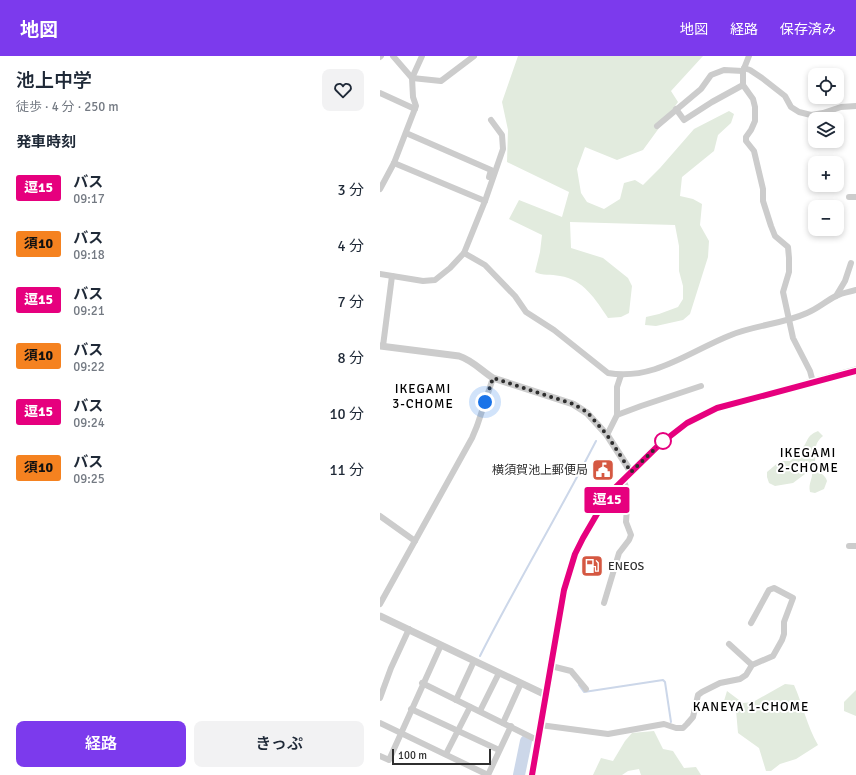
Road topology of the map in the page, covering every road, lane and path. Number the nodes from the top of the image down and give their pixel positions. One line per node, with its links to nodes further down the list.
1 (393, 56): 6 (street)
2 (422, 56): 6 (street)
3 (474, 56): 6 (street)
4 (749, 56): 5 (street)
5 (743, 69): 7 (street); 9 (street); 11 (street)
6 (412, 78): 10 (street)
7 (743, 86): 11 (street); 27 (street)
8 (380, 93): 10 (street)
9 (856, 106)
10 (415, 109): 14 (street)
11 (676, 109): 13 (street)
12 (491, 120): 16 (street)
13 (657, 126)
14 (406, 133): 15 (street); 16 (street)
15 (394, 163): 17 (street); 20 (street)
16 (491, 182): 20 (street)
17 (380, 189)
18 (849, 197): 19 (street)
19 (856, 197)
20 (485, 201): 21 (street)
21 (464, 253): 24 (street); 30 (street)
22 (851, 263): 26 (street)
23 (380, 274): 24 (street)
24 (392, 276): 28 (street)
25 (856, 290): 26 (street)
26 (836, 296): 27 (street)
27 (789, 319): 30 (street); 32 (street)
28 (381, 346): 31 (street)
29 (856, 370): 32 (street)
30 (621, 375): 34 (street)
31 (493, 378): 35 (street); 39 (street)
32 (813, 382): 36 (street)
33 (701, 386): 34 (street)
34 (617, 415): 35 (street)
35 (607, 435): 36 (street)
36 (631, 472): 37 (street)
37 (623, 479): 42 (street); 51 (street)
38 (380, 516): 39 (street)
39 (415, 540): 43 (street)
40 (849, 546): 41 (street)
41 (856, 546)
42 (604, 603)
43 (380, 604)
44 (380, 616): 46 (street)
45 (751, 623): 50 (street)
46 (409, 629): 48 (street); 57 (street)
47 (729, 644): 50 (street)
48 (441, 645): 49 (street); 53 (street)
49 (474, 661): 52 (street); 58 (street)
50 (752, 665): 64 (street)
51 (551, 666): 55 (street); 56 (street)
52 (499, 673): 54 (street); 61 (street)
53 (422, 683): 58 (street); 60 (street)
54 (521, 683): 56 (street); 63 (street)
55 (586, 689)
56 (546, 695): 64 (street)
57 (380, 698)
58 (456, 700): 59 (street)
59 (470, 707): 61 (street); 66 (street)
60 (411, 709): 66 (street); 67 (street)
61 (480, 711): 63 (street)
62 (380, 723): 67 (street)
63 (503, 723): 65 (street)
64 (540, 725): 68 (street)
65 (511, 726): 68 (street); 69 (street)
66 (458, 730): 69 (street); 70 (street)
67 (400, 733): 70 (street); 71 (street)
68 (538, 740): 73 (street)
69 (500, 750): 72 (street)
70 (446, 754): 72 (street)
71 (380, 756)
72 (488, 775)
73 (532, 775)

